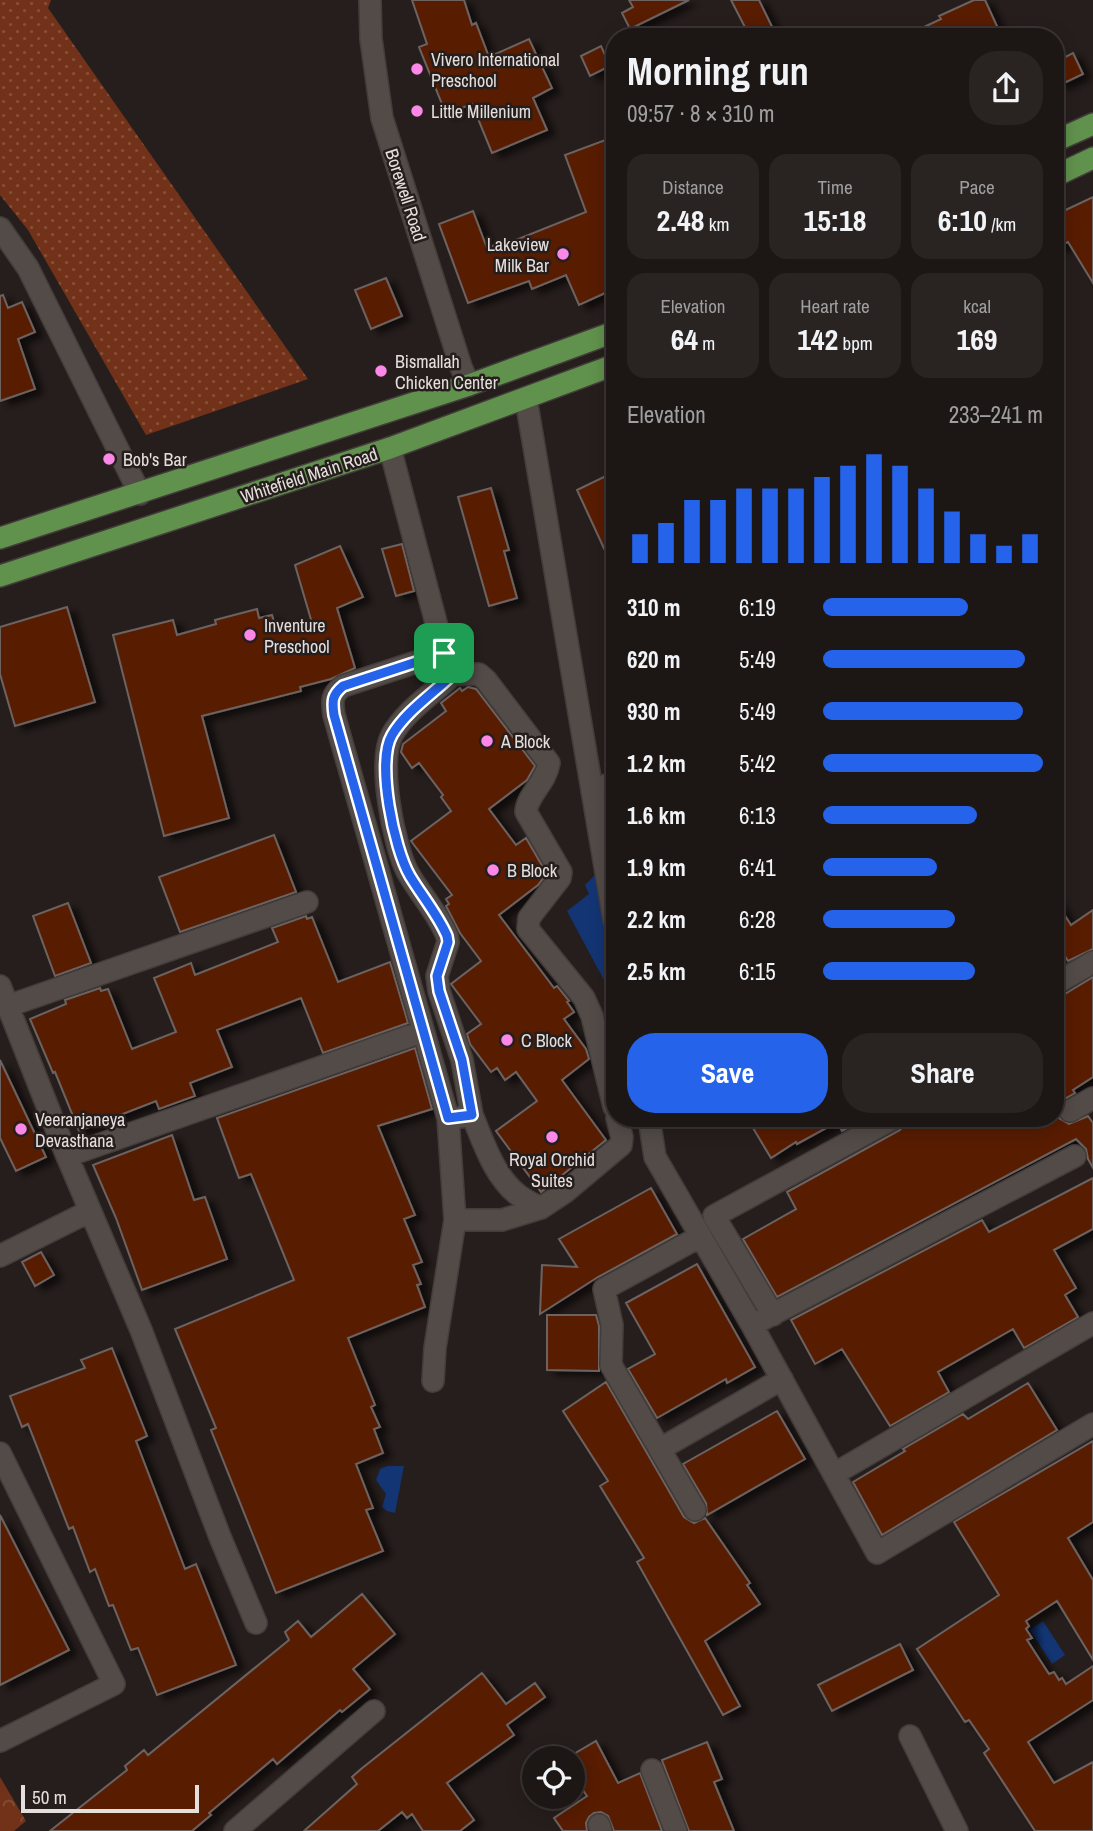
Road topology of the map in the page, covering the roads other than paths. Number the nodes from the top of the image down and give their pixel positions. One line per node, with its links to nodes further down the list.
1 (370, 0): 9 (street, Borewell Road)
2 (1093, 124): 3 (main road)
3 (1064, 137)
4 (1093, 158): 5 (main road)
5 (1064, 172)
6 (0, 228): 12 (street)
7 (606, 335): 9 (main road, Whitefield Main Road)
8 (606, 368): 10 (main road, Whitefield Main Road)
9 (469, 385): 12 (main road, Whitefield Main Road)
10 (526, 399): 11 (main road, Whitefield Main Road); 18 (street)
11 (390, 448): 14 (main road, Whitefield Main Road); 15 (street)
12 (140, 494): 13 (main road, Whitefield Main Road)
13 (0, 538)
14 (0, 576)
15 (444, 653): 16 (street); 29 (street)
16 (453, 674): 25 (street); 28 (street)
17 (606, 786): 18 (street)
18 (592, 792): 19 (street)
19 (606, 873)
20 (307, 902): 23 (street)
21 (1093, 962): 22 (street)
22 (1064, 980)
23 (5, 1009): 33 (street)
24 (410, 1036): 33 (street)
25 (606, 1074)
26 (1093, 1098): 27 (street)
27 (1070, 1111)
28 (472, 1115): 29 (street); 35 (street)
29 (448, 1118): 37 (street)
30 (619, 1127): 35 (street)
31 (651, 1127): 38 (street)
32 (878, 1127): 40 (street)
33 (67, 1156): 36 (street)
34 (1075, 1156): 40 (street)
35 (541, 1208): 37 (street)
36 (90, 1211): 39 (street); 50 (street)
37 (455, 1220): 44 (street)
38 (701, 1236): 42 (street); 46 (street)
39 (0, 1256)
40 (773, 1315): 42 (street)
41 (1093, 1322): 48 (street)
42 (752, 1325): 43 (street)
43 (782, 1379): 46 (street); 48 (street)
44 (433, 1381)
45 (1093, 1424): 48 (street)
46 (660, 1449): 49 (street)
47 (0, 1452): 53 (street)
48 (834, 1474)
49 (695, 1510)
50 (256, 1623)
51 (373, 1711): 55 (street)
52 (910, 1736): 57 (street)
53 (1, 1741)
54 (652, 1770): 56 (street)
55 (234, 1831)
56 (676, 1831)
57 (957, 1831)

